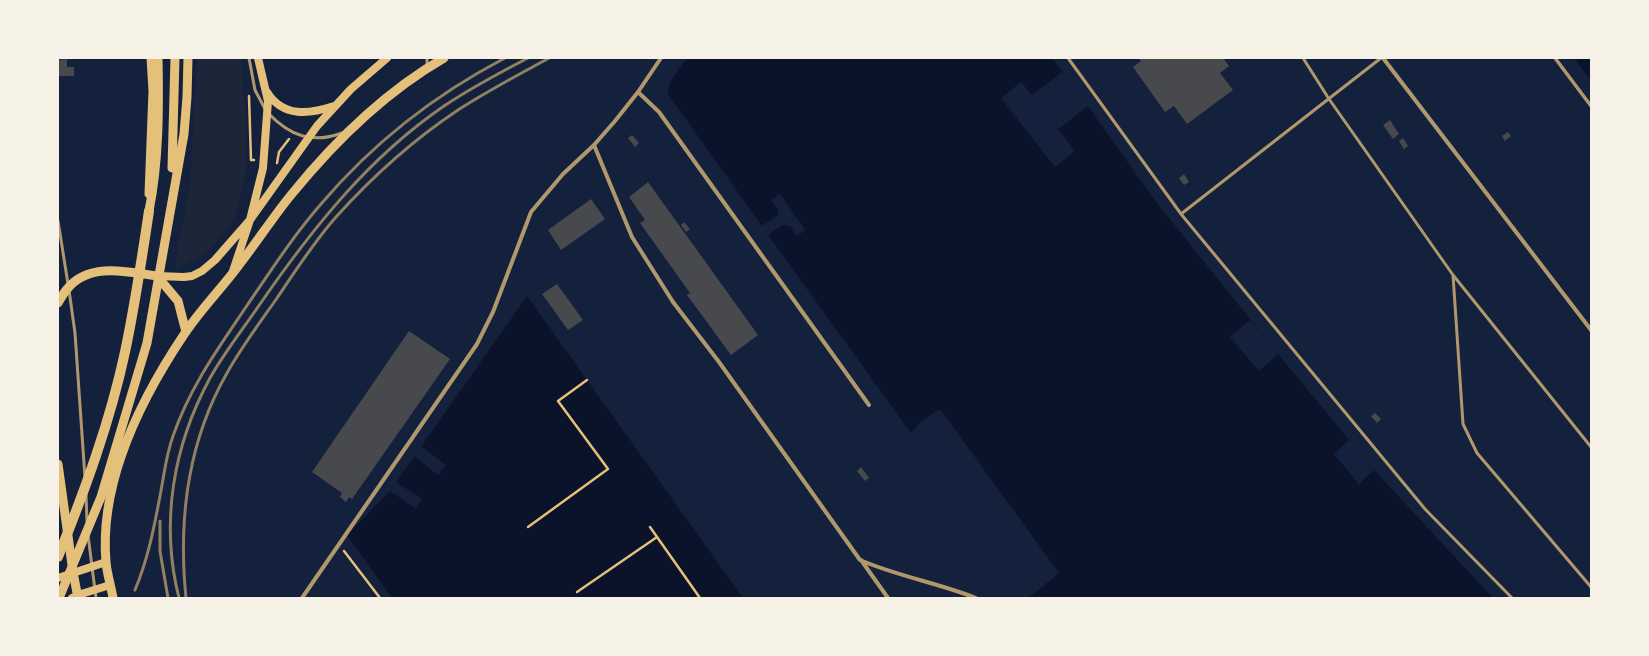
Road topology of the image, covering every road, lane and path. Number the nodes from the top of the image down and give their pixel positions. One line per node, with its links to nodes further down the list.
1 (151, 58): 29 (main road)
2 (158, 58): 29 (main road)
3 (175, 58): 27 (main road)
4 (188, 58): 27 (main road)
5 (249, 58): 21 (lane)
6 (258, 58): 16 (main road)
7 (387, 58): 19 (main road)
8 (427, 58): 15 (lane)
9 (444, 58): 15 (main road)
10 (661, 58): 17 (street)
11 (1068, 58): 28 (lane)
12 (1302, 58): 18 (lane)
13 (1382, 58): 18 (lane); 37 (street)
14 (1555, 58): 20 (street)
15 (426, 68): 22 (main road)
16 (266, 91): 19 (main road); 21 (main road)
17 (638, 92): 25 (street); 40 (street)
18 (1329, 99): 28 (lane); 32 (lane)
19 (335, 106): 24 (main road)
20 (1591, 106)
21 (267, 112): 23 (lane); 30 (main road)
22 (351, 130): 24 (lane); 34 (main road)
23 (294, 133): 24 (lane); 26 (path)
24 (307, 138): 30 (main road)
25 (594, 145): 46 (street); 48 (street)
26 (276, 167)
27 (169, 212): 58 (main road)
28 (1181, 214): 66 (lane)
29 (149, 216): 47 (highway)
30 (250, 220): 33 (main road); 34 (main road)
31 (58, 221): 35 (lane)
32 (1454, 275): 41 (lane); 54 (lane)
33 (157, 276): 35 (main road); 38 (main road)
34 (231, 277): 38 (main road)
35 (69, 287): 36 (main road); 50 (lane)
36 (58, 303)
37 (1591, 330)
38 (186, 332): 49 (main road)
39 (587, 380): 43 (path)
40 (869, 405)
41 (1591, 447)
42 (58, 464): 51 (main road)
43 (528, 527)
44 (650, 527): 45 (path)
45 (657, 537): 56 (path); 63 (path)
46 (339, 545): 61 (street); 62 (path)
47 (58, 556)
48 (860, 560): 64 (street); 65 (street)
49 (106, 562): 50 (main road); 53 (main road)
50 (91, 567): 51 (main road); 55 (lane)
51 (73, 572): 52 (main road); 57 (main road)
52 (58, 578)
53 (110, 585): 55 (main road); 60 (main road)
54 (1591, 587)
55 (95, 589): 57 (main road); 59 (lane)
56 (577, 592)
57 (76, 597)
58 (59, 598)
59 (96, 598)
60 (113, 598)
61 (302, 598)
62 (380, 598)
63 (700, 598)
64 (888, 598)
65 (976, 598)
66 (1512, 598)

